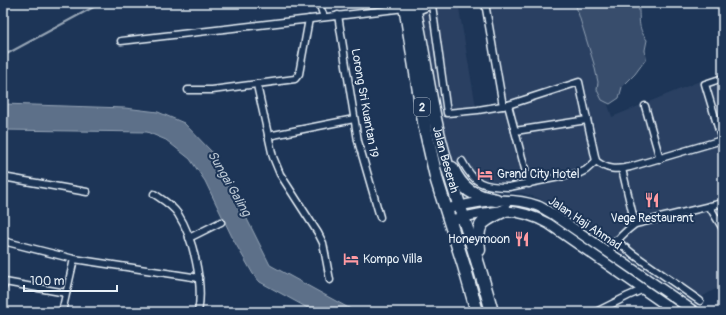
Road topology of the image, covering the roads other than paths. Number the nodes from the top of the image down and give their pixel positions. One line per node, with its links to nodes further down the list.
1 (319, 3): 5 (street)
2 (485, 3): 11 (street)
3 (409, 6): 4 (street); 11 (street); 17 (highway, Jalan Beserah / 2); 33 (highway, Jalan Beserah / 2)
4 (338, 15): 5 (street); 13 (street, Lorong Sri Kuantan 19)
5 (324, 17): 6 (street)
6 (308, 19): 7 (street); 9 (street)
7 (121, 41)
8 (723, 78): 18 (street)
9 (257, 85): 10 (street); 16 (street)
10 (188, 90)
11 (506, 106): 14 (street); 15 (street)
12 (645, 106): 19 (street)
13 (354, 119): 16 (street); 34 (street, Lorong Sri Kuantan 19)
14 (587, 120): 15 (street); 21 (street)
15 (515, 131): 24 (street)
16 (268, 136): 45 (street)
17 (440, 139): 28 (highway); 32 (highway, Jalan Beserah / 2)
18 (722, 142): 19 (street)
19 (660, 159): 22 (street)
20 (462, 160): 25 (street)
21 (596, 161): 22 (street); 24 (street)
22 (622, 169): 36 (street)
23 (3, 177): 26 (street)
24 (529, 184): 25 (street)
25 (509, 187): 30 (street)
26 (87, 192)
27 (154, 194): 38 (street)
28 (496, 200): 30 (street, Jalan Haji Ahmad); 32 (street, Jalan Haji Ahmad)
29 (723, 203): 31 (street)
30 (508, 205): 32 (street, Jalan Haji Ahmad); 41 (street, Jalan Haji Ahmad); 43 (highway); 47 (street, Jalan Haji Ahmad)
31 (709, 206): 36 (street); 37 (street)
32 (461, 212): 33 (street, Jalan Haji Ahmad); 43 (highway, Jalan Beserah / 2)
33 (448, 215): 52 (highway, Jalan Beserah)
34 (380, 218)
35 (221, 222): 38 (street)
36 (635, 224): 39 (street)
37 (723, 229)
38 (189, 238): 44 (street)
39 (616, 240): 41 (street); 49 (street)
40 (3, 241): 42 (street)
41 (608, 252): 56 (street, Jalan Haji Ahmad)
42 (74, 260): 44 (street); 48 (street)
43 (480, 268): 53 (highway, Jalan Beserah / 2)
44 (199, 278): 51 (street)
45 (330, 280)
46 (3, 288): 48 (street)
47 (644, 289): 54 (street); 55 (street, Jalan Haji Ahmad)
48 (66, 293): 50 (street)
49 (700, 301)
50 (62, 312)
51 (198, 312)
52 (477, 312)
53 (492, 312)
54 (596, 312)
55 (676, 312)
56 (695, 312)

